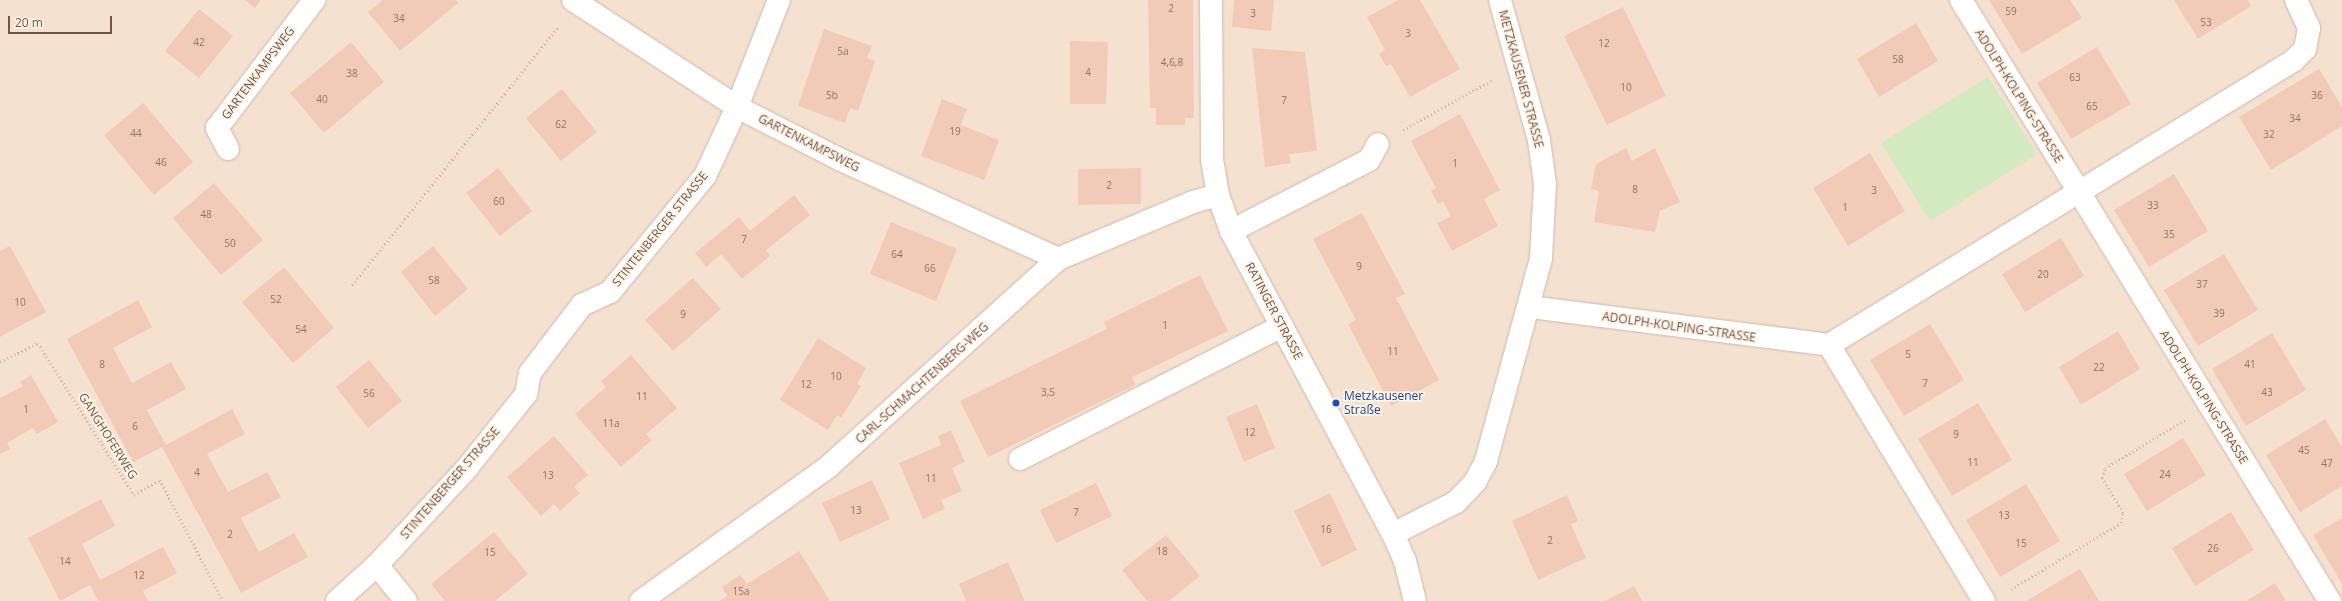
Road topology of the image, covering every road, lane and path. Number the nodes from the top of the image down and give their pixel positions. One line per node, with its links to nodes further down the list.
1 (314, 0): 11 (street, GARTENKAMPSWEG)
2 (779, 0): 9 (street, STINTENBERGER STRASSE)
3 (1211, 0): 13 (street, RATINGER STRASSE)
4 (1500, 0): 8 (street, METZKAUSENER STRASSE)
5 (1961, 0): 12 (street, ADOLPH-KOLPING-STRASSE)
6 (2296, 0): 12 (street)
7 (575, 1): 9 (street, GARTENKAMPSWEG); 16 (path)
8 (1519, 65): 10 (path); 17 (street, METZKAUSENER STRASSE)
9 (737, 107): 15 (street, GARTENKAMPSWEG); 24 (street, STINTENBERGER STRASSE)
10 (1378, 144): 14 (street)
11 (228, 149)
12 (2079, 192): 19 (street); 21 (street, ADOLPH-KOLPING-STRASSE)
13 (1218, 195): 14 (street, RATINGER STRASSE); 15 (street, CARL-SCHMACHTENBERG-WEG)
14 (1231, 231): 18 (street, RATINGER STRASSE)
15 (1058, 259): 29 (street, CARL-SCHMACHTENBERG-WEG)
16 (352, 285)
17 (1530, 307): 19 (street, ADOLPH-KOLPING-STRASSE); 23 (street, METZKAUSENER STRASSE)
18 (1282, 326): 22 (street); 23 (street, RATINGER STRASSE)
19 (1829, 345): 31 (street)
20 (0, 362): 26 (path, GANGHOFERWEG)
21 (2209, 405): 25 (path); 32 (street, ADOLPH-KOLPING-STRASSE)
22 (1020, 459)
23 (1393, 534): 30 (street, RATINGER STRASSE)
24 (377, 565): 27 (street, STINTENBERGER STRASSE); 28 (street)
25 (2005, 593)
26 (223, 601)
27 (337, 601)
28 (406, 601)
29 (641, 601)
30 (1415, 601)
31 (1984, 601)
32 (2330, 601)

